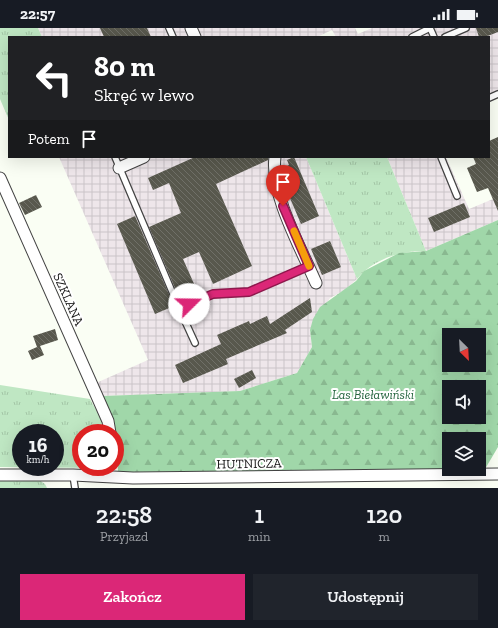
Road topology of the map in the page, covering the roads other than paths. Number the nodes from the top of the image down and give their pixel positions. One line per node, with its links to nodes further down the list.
1 (430, 28): 3 (lane)
2 (466, 28): 4 (lane)
3 (414, 36)
4 (447, 36)
5 (115, 158): 9 (lane)
6 (142, 158): 9 (street)
7 (275, 158): 12 (street)
8 (441, 158): 11 (lane)
9 (119, 168): 14 (lane)
10 (0, 178): 16 (street, SZKLANA)
11 (457, 196)
12 (309, 266): 13 (street); 14 (lane)
13 (316, 283)
14 (179, 308): 15 (lane)
15 (195, 343)
16 (108, 424)
17 (498, 474): 21 (street, HUTNICZA)
18 (0, 475): 19 (street, HUTNICZA)
19 (72, 475)
20 (73, 476): 22 (lane)
21 (124, 476)
22 (75, 488)

